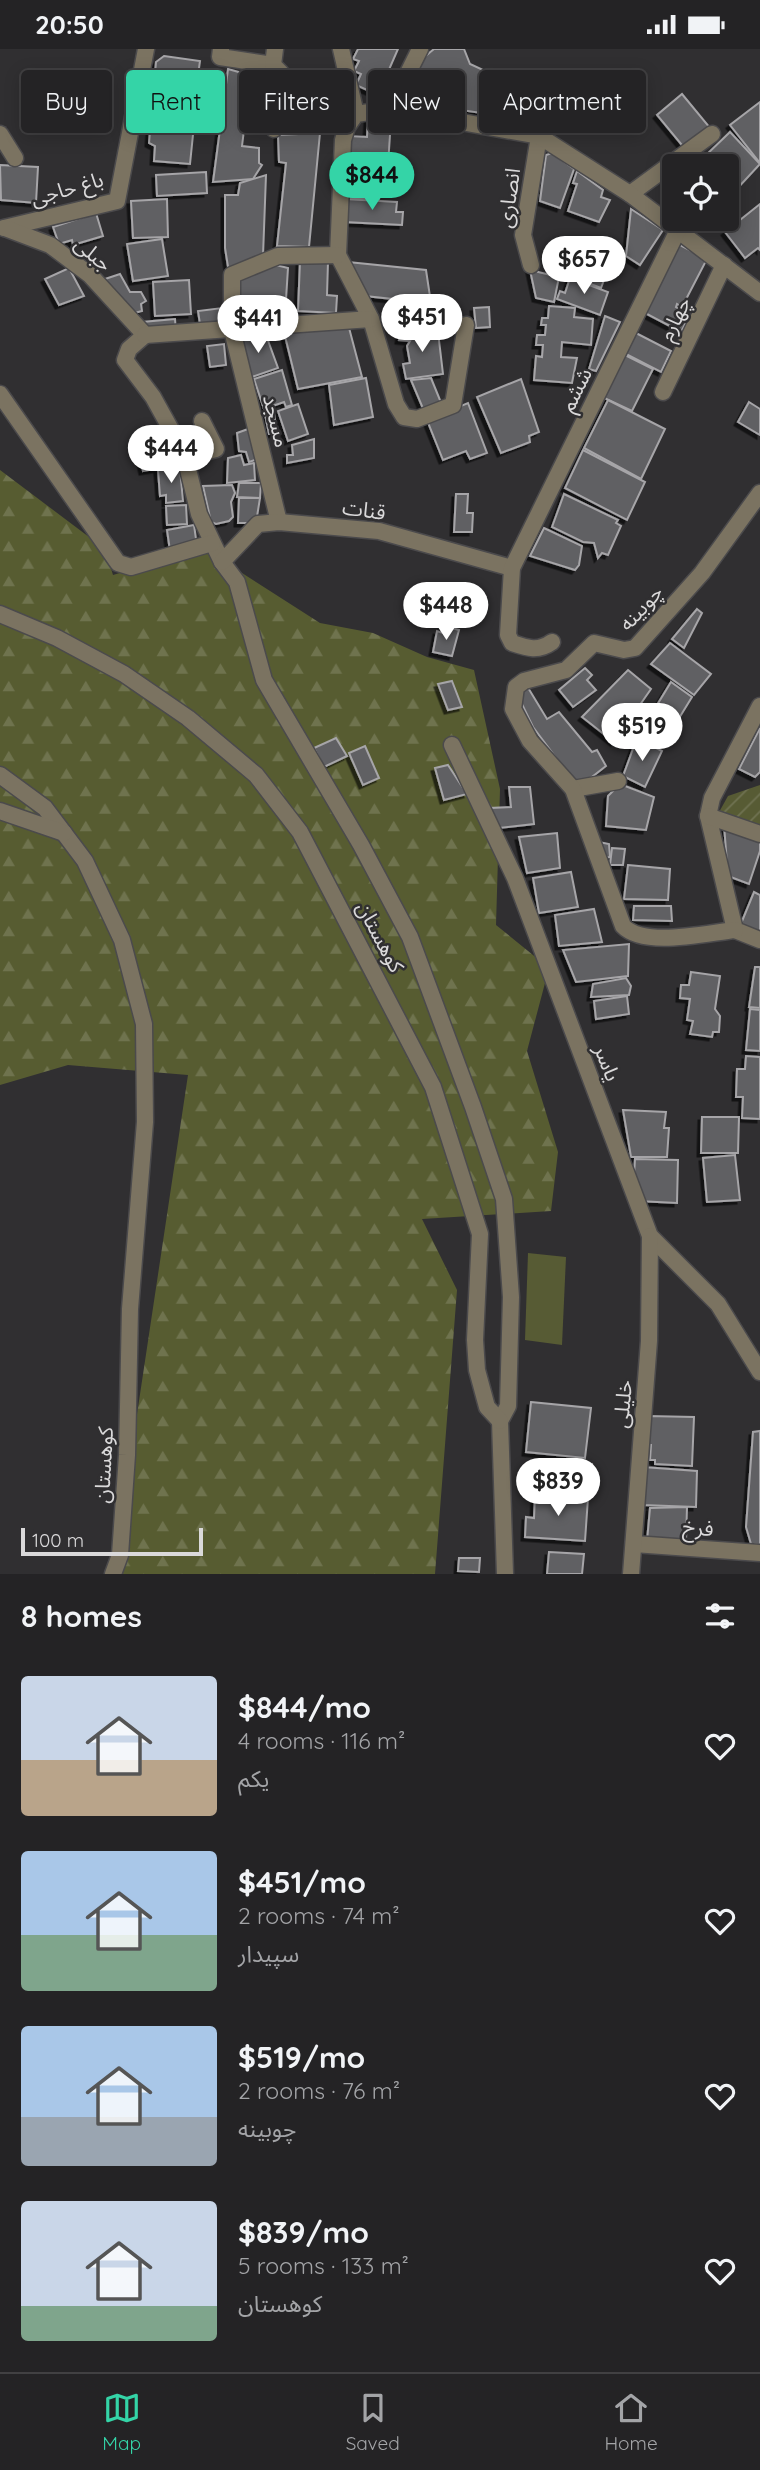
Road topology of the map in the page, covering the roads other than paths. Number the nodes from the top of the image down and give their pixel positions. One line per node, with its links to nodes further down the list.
1 (146, 49): 16 (street, باغ حاجی)
2 (221, 49): 5 (street)
3 (341, 49): 8 (street)
4 (420, 49): 6 (street)
5 (274, 57)
6 (410, 70)
7 (368, 112): 8 (street)
8 (356, 114): 19 (street)
9 (465, 123): 12 (street)
10 (0, 134): 13 (street)
11 (712, 134): 14 (street)
12 (539, 136): 14 (street); 20 (street, انصاری)
13 (15, 158)
14 (630, 194): 15 (street)
15 (662, 218)
16 (2, 229): 26 (street, جبلی)
17 (678, 231): 35 (street, ششم)
18 (679, 231): 21 (street)
19 (338, 255): 23 (street); 25 (street, مسجد)
20 (531, 265)
21 (724, 265): 22 (street); 27 (street, چهارم)
22 (760, 293)
23 (371, 319): 24 (street); 25 (street)
24 (466, 325)
25 (232, 330): 26 (street); 32 (street, مسجد)
26 (145, 335): 30 (street, کوهستان)
27 (663, 391)
28 (0, 394): 33 (street)
29 (202, 421): 30 (street)
30 (185, 457): 33 (street, کوهستان)
31 (760, 493): 42 (street, چوبینه)
32 (279, 522): 34 (street, قنات); 35 (street, قنات)
33 (212, 543): 34 (street, کوهستان)
34 (222, 562): 51 (street, کوهستان)
35 (512, 568): 37 (street)
36 (0, 614): 51 (street, کوهستان)
37 (552, 642)
38 (760, 706): 44 (street)
39 (452, 745): 49 (street, یاسر)
40 (0, 775): 45 (street, کوهستان)
41 (618, 781): 42 (street)
42 (573, 789): 47 (street, چوبینه)
43 (0, 811): 45 (street)
44 (708, 816): 46 (street); 47 (street)
45 (65, 833): 54 (street, کوهستان)
46 (760, 834)
47 (735, 930): 48 (street, چوبینه)
48 (760, 940)
49 (650, 1236): 50 (street, یاسر); 52 (street, خلیلی)
50 (760, 1372)
51 (500, 1421): 55 (street, کوهستان)
52 (634, 1544): 53 (street, فرخ); 56 (street, خلیلی)
53 (760, 1553)
54 (113, 1574)
55 (505, 1574)
56 (631, 1574)

